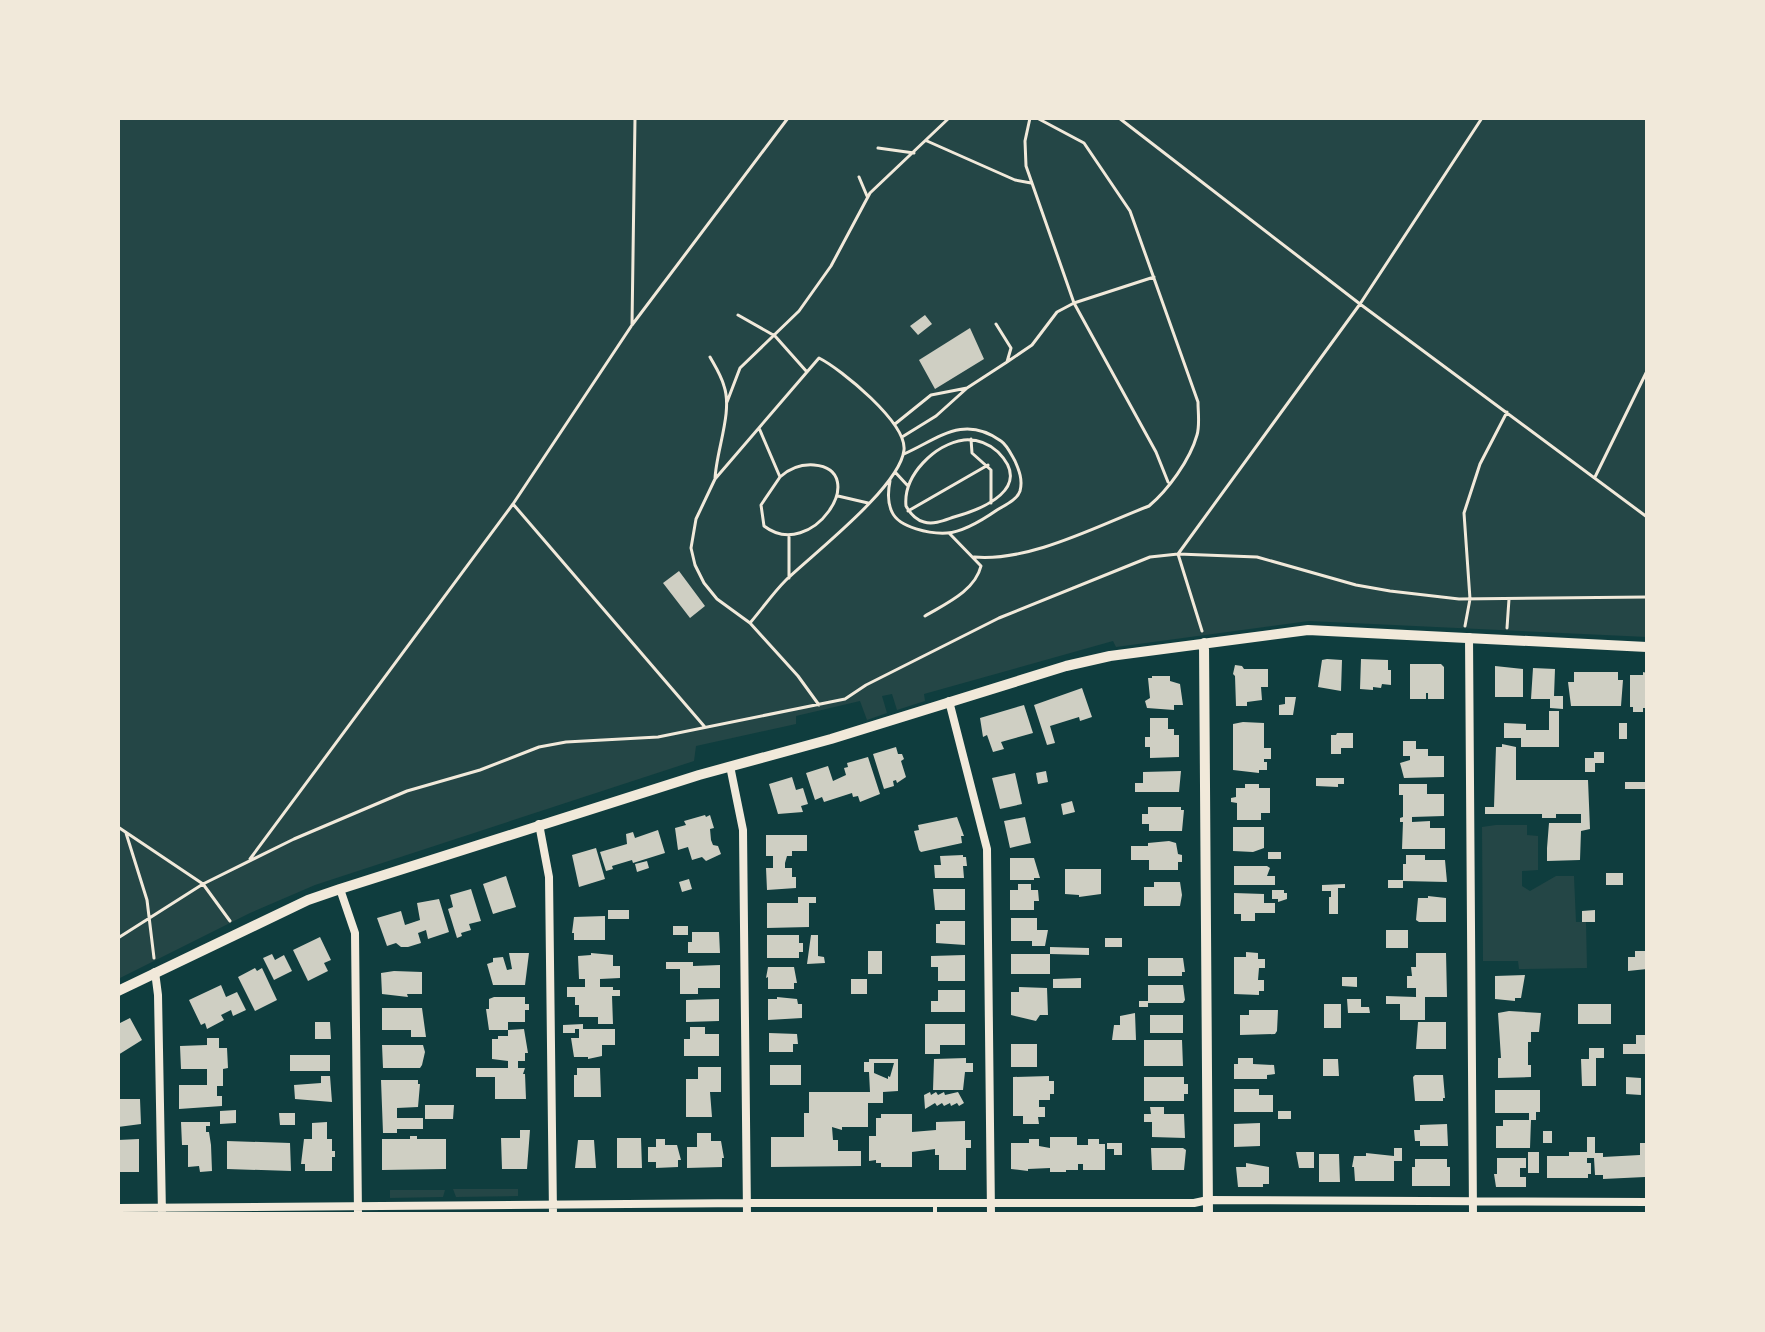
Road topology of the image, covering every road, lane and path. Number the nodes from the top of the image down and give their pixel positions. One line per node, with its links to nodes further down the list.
1 (635, 118): 19 (path)
2 (788, 118): 19 (path)
3 (1030, 118): 12 (path)
4 (1037, 118): 14 (path)
5 (1119, 118): 16 (path)
6 (1482, 118): 16 (path)
7 (947, 119): 8 (path)
8 (927, 141): 10 (path); 12 (path)
9 (878, 148): 10 (path)
10 (914, 153): 13 (path)
11 (859, 177): 13 (path)
12 (1032, 183): 15 (path)
13 (868, 197): 20 (path)
14 (1154, 277): 15 (path); 42 (path)
15 (1074, 303): 22 (path); 42 (path)
16 (1360, 304): 27 (path); 54 (path)
17 (738, 315): 20 (path)
18 (996, 324): 22 (path)
19 (632, 325): 47 (path)
20 (775, 336): 24 (path); 26 (path)
21 (710, 357): 26 (path)
22 (1007, 362): 25 (path)
23 (1647, 371): 39 (path)
24 (807, 372): 28 (path); 29 (path)
25 (967, 388): 28 (path); 31 (path)
26 (727, 402): 40 (path)
27 (1507, 412): 39 (path); 58 (path)
28 (895, 424): 31 (path)
29 (759, 428): 38 (path); 40 (path)
30 (976, 431): 32 (path); 33 (path); 52 (path)
31 (902, 437): 34 (path)
32 (973, 439): 35 (path); 36 (path); 46 (path)
33 (922, 446): 34 (path); 35 (path)
34 (904, 454): 37 (path)
35 (929, 455): 43 (path)
36 (988, 465): 46 (path); 48 (path)
37 (895, 472): 41 (path); 43 (path)
38 (780, 477): 44 (path); 53 (path)
39 (1595, 477): 49 (path)
40 (715, 479): 61 (path)
41 (890, 480): 45 (path); 51 (path)
42 (1168, 484): 55 (path)
43 (908, 486): 48 (path)
44 (838, 496): 45 (path); 53 (path)
45 (868, 503): 56 (path)
46 (991, 503): 50 (path)
47 (513, 504): 68 (path); 73 (path)
48 (908, 511): 50 (path)
49 (1647, 517)
50 (935, 523): 51 (path)
51 (935, 532): 52 (path)
52 (949, 533): 55 (path)
53 (789, 536): 56 (path)
54 (1178, 554): 58 (path); 64 (path); 67 (path)
55 (974, 557): 60 (path)
56 (789, 578): 61 (path)
57 (1647, 597): 59 (path)
58 (1470, 599): 59 (path); 63 (path)
59 (1509, 599): 62 (path)
60 (925, 616)
61 (750, 623): 67 (path)
62 (1507, 630)
63 (1469, 637): 64 (street); 65 (street); 82 (street)
64 (1204, 643): 66 (street); 81 (street)
65 (1647, 647)
66 (949, 701): 69 (street); 86 (street)
67 (820, 706): 68 (path)
68 (704, 726): 73 (path)
69 (730, 766): 70 (street); 84 (street)
70 (539, 824): 75 (street); 89 (street)
71 (118, 827): 72 (path)
72 (126, 833): 74 (path); 76 (path)
73 (248, 862): 74 (path)
74 (203, 884): 76 (path); 77 (path)
75 (340, 889): 79 (street); 88 (street)
76 (150, 918): 78 (path); 79 (path)
77 (232, 923)
78 (118, 938)
79 (155, 972): 80 (street); 90 (street)
80 (118, 991)
81 (1208, 1200): 82 (street); 86 (street); 94 (street)
82 (1472, 1202): 83 (street); 95 (street)
83 (1647, 1202)
84 (747, 1203): 85 (street); 89 (street); 91 (street)
85 (935, 1203): 86 (street); 92 (lane)
86 (991, 1204): 93 (street)
87 (118, 1208): 90 (street)
88 (358, 1209): 89 (street); 90 (street)
89 (553, 1209)
90 (162, 1211)
91 (747, 1214)
92 (935, 1214)
93 (991, 1214)
94 (1208, 1214)
95 (1473, 1214)

